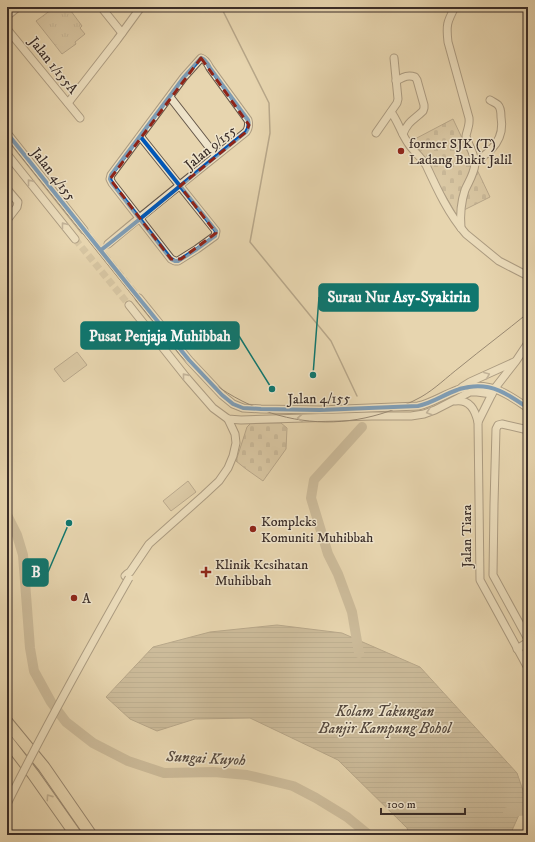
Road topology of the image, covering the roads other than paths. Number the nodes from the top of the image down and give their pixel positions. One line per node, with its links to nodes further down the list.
1 (18, 7): 5 (street)
2 (101, 7): 7 (street)
3 (141, 7): 7 (street)
4 (455, 7): 21 (street)
5 (7, 16)
6 (7, 29): 12 (street, Jalan 1/155A)
7 (122, 33): 12 (street)
8 (394, 58): 9 (street)
9 (396, 81): 13 (street); 17 (street)
10 (170, 97): 18 (street, Jalan 9/155); 20 (street); 20 (street, Jalan 9/155)
11 (490, 100): 21 (street)
12 (68, 103): 14 (street, Jalan 1/155A)
13 (390, 112): 16 (street); 17 (street)
14 (80, 118)
15 (7, 133): 27 (street, Jalan 4/155)
16 (376, 133)
17 (403, 134): 26 (street)
18 (140, 136): 22 (street); 24 (street, Jalan 9/155)
19 (7, 154): 28 (street, Jalan 4/155, one-way to 19)
20 (216, 156): 22 (street, Jalan 9/155)
21 (475, 162): 26 (street)
22 (180, 186): 24 (street, Jalan 9/155); 24 (street)
23 (7, 189): 25 (street)
24 (140, 218): 29 (street, Jalan 9/155)
25 (7, 220)
26 (461, 228): 30 (street)
27 (84, 230)
28 (75, 239)
29 (108, 244)
30 (528, 276)
31 (139, 298): 35 (street, Jalan 4/155)
32 (129, 305): 39 (street, one-way to 32)
33 (528, 343): 34 (street, Jalan Tiara)
34 (516, 361): 35 (street, one-way to 34); 36 (street, Jalan Tiara)
35 (458, 389): 36 (street, Jalan 4/155)
36 (494, 391): 37 (street, Jalan 4/155); 38 (street); 40 (street, Jalan Tiara)
37 (451, 402): 39 (street, Jalan 4/155, one-way to 39); 40 (street)
38 (528, 408)
39 (228, 419): 42 (street)
40 (478, 422): 45 (street, Jalan Tiara)
41 (528, 430): 43 (street)
42 (128, 575): 49 (street); 50 (street, bridge)
43 (528, 639)
44 (528, 642): 45 (street)
45 (517, 648): 46 (street, Jalan Tiara)
46 (528, 668)
47 (7, 722): 52 (highway)
48 (7, 740): 51 (highway, one-way to 48)
49 (7, 793)
50 (7, 804)
51 (76, 835)
52 (91, 835)

